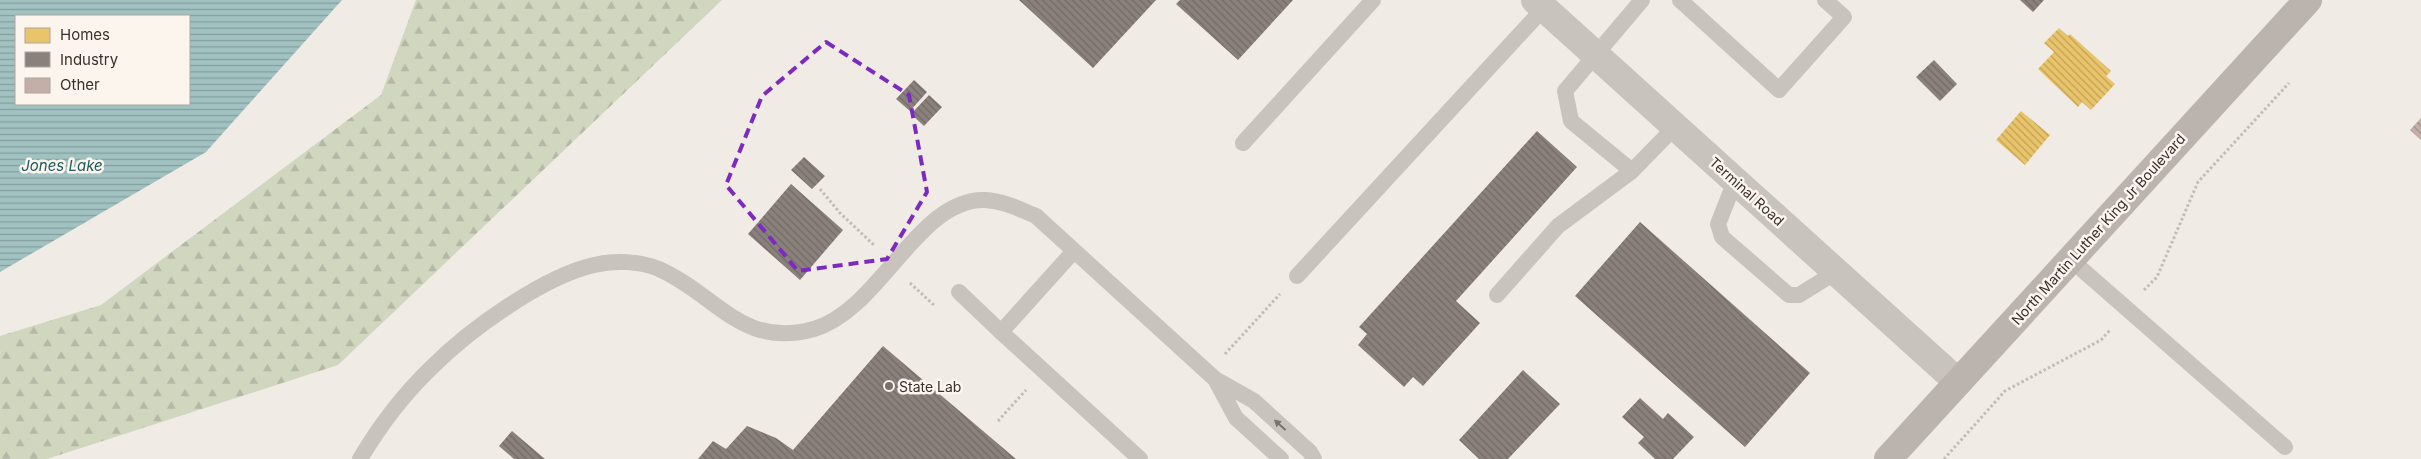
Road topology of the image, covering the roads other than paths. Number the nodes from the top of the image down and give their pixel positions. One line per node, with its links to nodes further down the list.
1 (1373, 0): 9 (lane)
2 (1642, 0): 7 (lane)
3 (1680, 0): 4 (lane)
4 (1825, 0)
5 (2308, 0): 13 (street, North Martin Luther King Jr Boulevard)
6 (1540, 4): 7 (street, Terminal Road); 15 (lane)
7 (1595, 54): 8 (street, Terminal Road); 10 (lane)
8 (1675, 127): 10 (lane); 11 (street, Terminal Road)
9 (1243, 143)
10 (1632, 171): 17 (lane)
11 (1735, 181): 14 (street, Terminal Road); 14 (lane)
12 (1074, 251): 18 (lane); 19 (lane); 22 (lane)
13 (2070, 259): 20 (street, North Martin Luther King Jr Boulevard); 21 (lane)
14 (1836, 272): 20 (street, Terminal Road)
15 (1297, 276)
16 (959, 292): 18 (lane)
17 (1496, 295)
18 (1001, 332): 23 (lane)
19 (1211, 376): 24 (lane); 25 (lane, one-way to 19)
20 (1958, 382): 26 (street, North Martin Luther King Jr Boulevard)
21 (2285, 447)
22 (367, 456)
23 (1140, 459)
24 (1281, 459)
25 (1314, 459)
26 (1888, 459)

